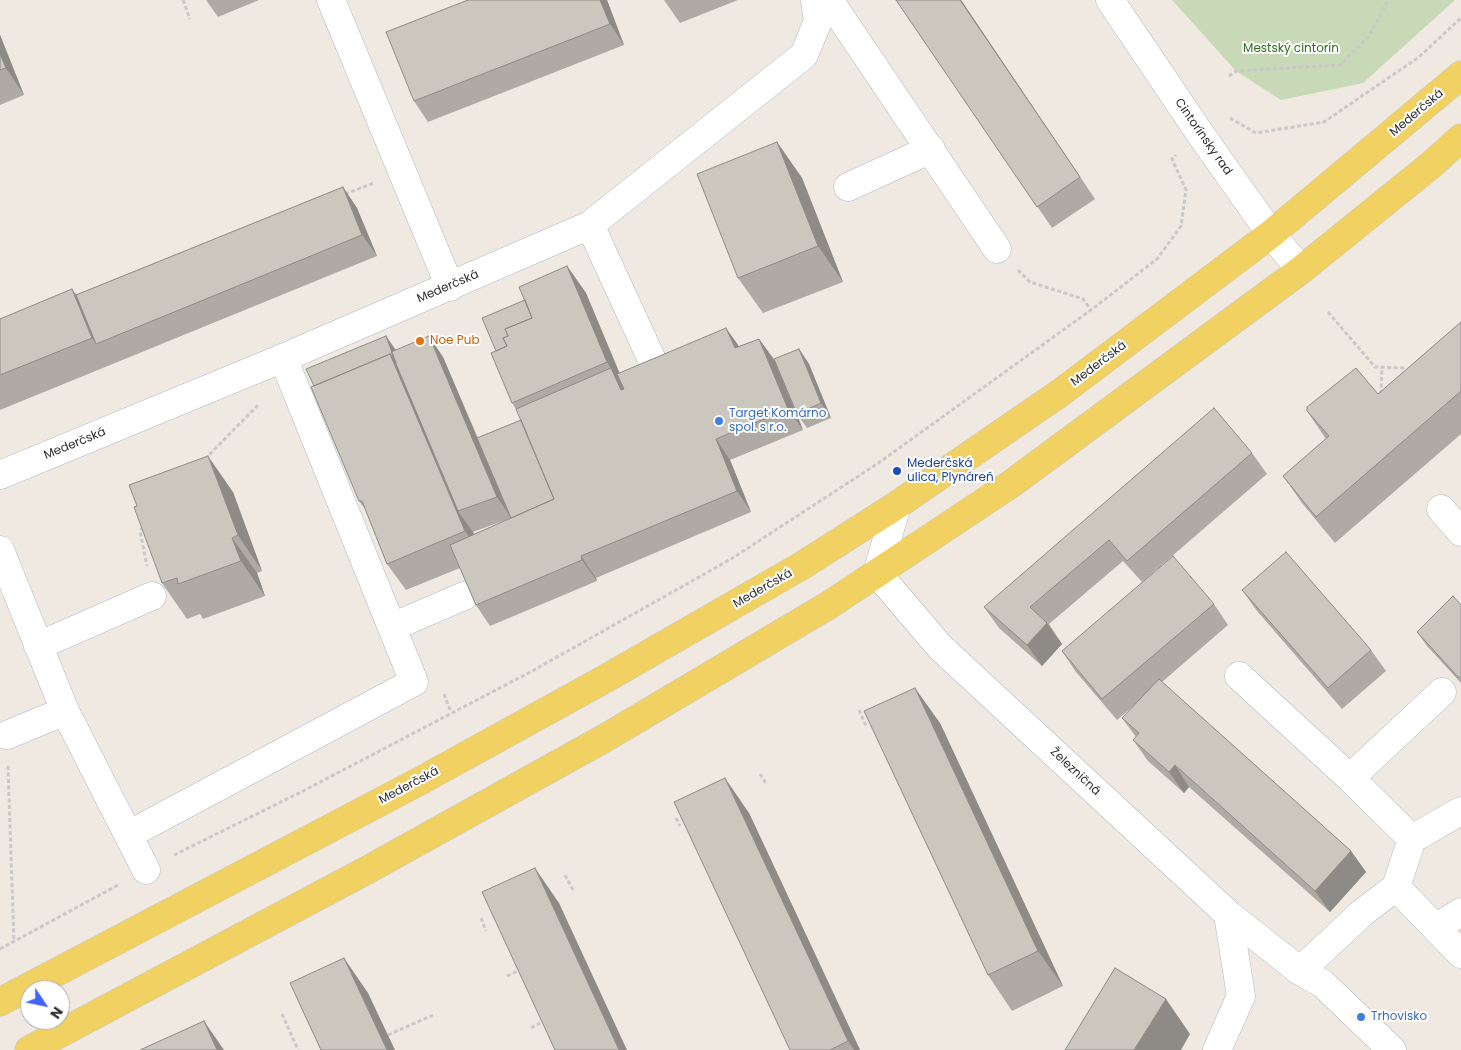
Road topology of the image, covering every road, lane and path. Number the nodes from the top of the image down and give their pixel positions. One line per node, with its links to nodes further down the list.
1 (183, 0): 8 (path)
2 (331, 0): 15 (street)
3 (815, 0): 18 (street, Mederčská)
4 (829, 0): 13 (street)
5 (1110, 0): 19 (street, Cintorínsky rad)
6 (1388, 0): 10 (path)
7 (1461, 18): 11 (path)
8 (190, 19)
9 (1461, 75): 19 (main road, Mederčská)
10 (1228, 76)
11 (1225, 115)
12 (1461, 138): 21 (main road)
13 (931, 149): 16 (street); 20 (street)
14 (1176, 155): 23 (path)
15 (402, 171): 17 (path); 22 (street)
16 (848, 188)
17 (338, 197)
18 (590, 225): 22 (street, Mederčská); 25 (street)
19 (1271, 234): 21 (street, Cintorínsky rad); 32 (main road, Mederčská)
20 (996, 249): 23 (path)
21 (1301, 270): 37 (main road)
22 (450, 287): 26 (street, Mederčská)
23 (1091, 310): 56 (path)
24 (1328, 312): 27 (path)
25 (654, 362)
26 (286, 365): 30 (path); 31 (street, Mederčská); 40 (street)
27 (1382, 367): 28 (path); 29 (path)
28 (1403, 378)
29 (1388, 395)
30 (203, 461)
31 (0, 475)
32 (897, 505): 37 (street); 71 (main road, Mederčská)
33 (1441, 509): 35 (street)
34 (146, 524): 38 (path)
35 (1461, 532)
36 (0, 550): 41 (street)
37 (877, 573): 61 (street, Železničná); 78 (main road)
38 (152, 596): 41 (street)
39 (464, 596): 40 (street)
40 (392, 628): 54 (street)
41 (38, 646): 45 (street)
42 (1239, 676): 49 (street)
43 (1442, 692): 49 (street)
44 (859, 710): 46 (path)
45 (65, 711): 47 (street); 54 (street)
46 (867, 728)
47 (7, 735): 65 (path)
48 (760, 774): 50 (path)
49 (1350, 778): 55 (street)
50 (767, 786)
51 (1461, 810): 55 (street)
52 (676, 818): 53 (path)
53 (680, 826)
54 (128, 835): 56 (street)
55 (1412, 839): 58 (street)
56 (146, 870): 65 (path)
57 (565, 875): 59 (path)
58 (1396, 887): 63 (street); 69 (street)
59 (574, 890)
60 (1461, 912): 63 (street)
61 (1228, 914): 69 (street, Železničná); 80 (street)
62 (481, 918): 64 (path)
63 (1436, 928): 67 (street)
64 (486, 931)
65 (14, 942): 66 (path)
66 (0, 949)
67 (1461, 954)
68 (526, 968): 70 (path)
69 (1300, 971): 77 (street, Železničná)
70 (507, 976)
71 (0, 1002)
72 (282, 1014): 79 (path)
73 (433, 1015): 76 (path)
74 (549, 1019): 75 (path)
75 (531, 1028)
76 (388, 1035)
77 (1365, 1039): 81 (street, Železničná)
78 (29, 1050)
79 (298, 1050)
80 (1217, 1050)
81 (1392, 1050)

